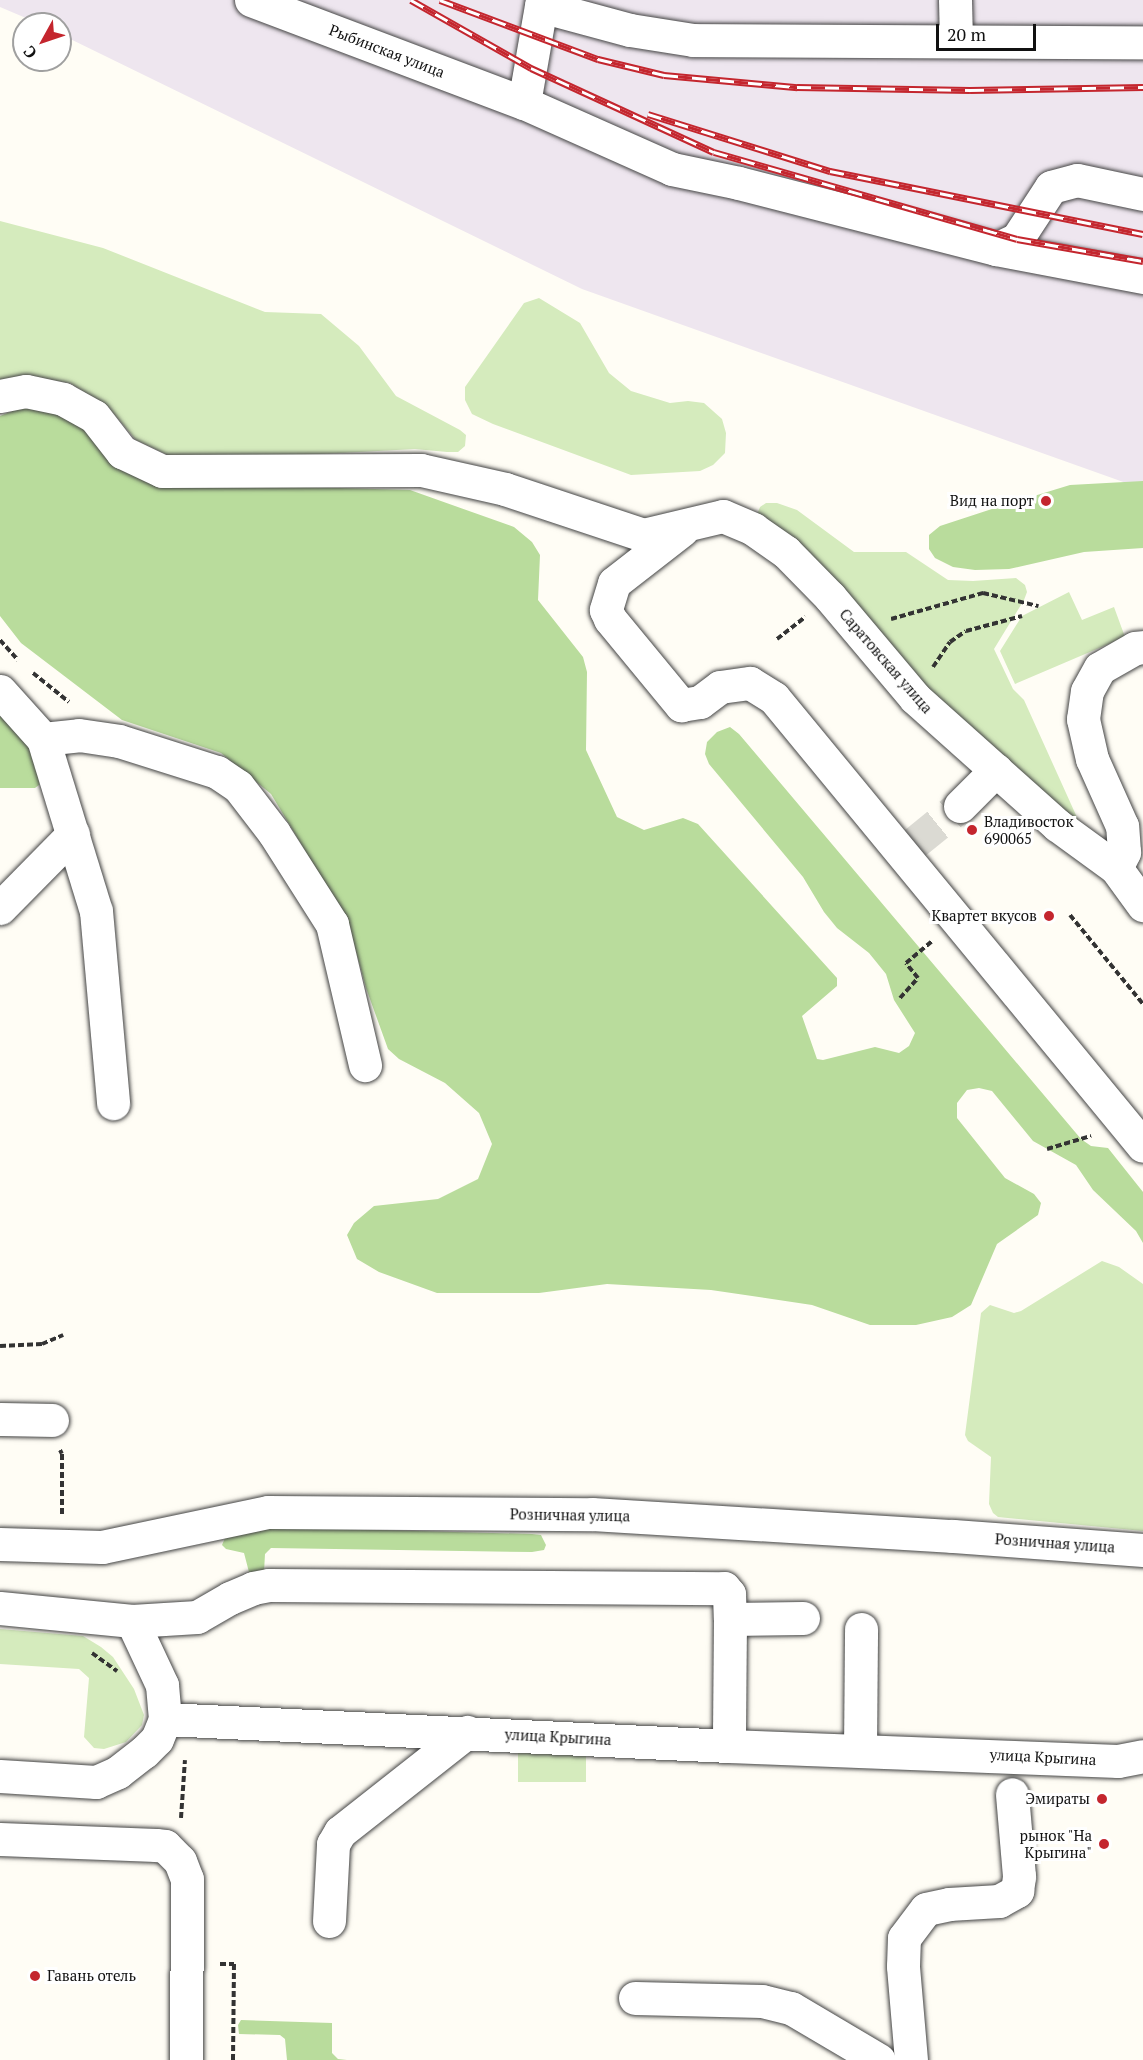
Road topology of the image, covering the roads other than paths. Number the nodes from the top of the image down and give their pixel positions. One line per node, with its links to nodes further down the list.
1 (251, 0): 6 (street, Рыбинская улица)
2 (955, 0): 4 (street)
3 (542, 3): 4 (street); 6 (street)
4 (956, 40): 5 (street)
5 (1143, 42)
6 (524, 103): 8 (street, Рыбинская улица)
7 (1143, 194): 8 (street)
8 (996, 249): 9 (street, Рыбинская улица)
9 (1143, 277)
10 (0, 396): 11 (street, Саратовская улица)
11 (692, 522): 15 (street, Саратовская улица); 23 (street)
12 (1143, 647): 18 (street)
13 (0, 691): 14 (street)
14 (43, 739): 17 (street); 21 (street)
15 (996, 770): 16 (street); 18 (street, Саратовская улица)
16 (960, 806)
17 (73, 834): 20 (street); 22 (street)
18 (1116, 868): 19 (street, Саратовская улица)
19 (1143, 905)
20 (0, 908)
21 (365, 1065)
22 (112, 1103)
23 (1143, 1145)
24 (0, 1419): 25 (street)
25 (54, 1434)
26 (0, 1544): 27 (street, Розничная улица)
27 (1143, 1550)
28 (0, 1608): 31 (street)
29 (803, 1618): 30 (street)
30 (730, 1619): 31 (street); 35 (street)
31 (132, 1621): 33 (street)
32 (861, 1629): 36 (street)
33 (177, 1720): 34 (street, улица Крыгина); 38 (street)
34 (467, 1732): 35 (street, улица Крыгина); 41 (street)
35 (729, 1746): 36 (street, улица Крыгина)
36 (860, 1750): 37 (street, улица Крыгина)
37 (1143, 1756)
38 (0, 1776)
39 (1012, 1794): 45 (street)
40 (0, 1839): 43 (street)
41 (329, 1921)
42 (635, 1998): 44 (street)
43 (186, 2060)
44 (879, 2060)
45 (911, 2060)

